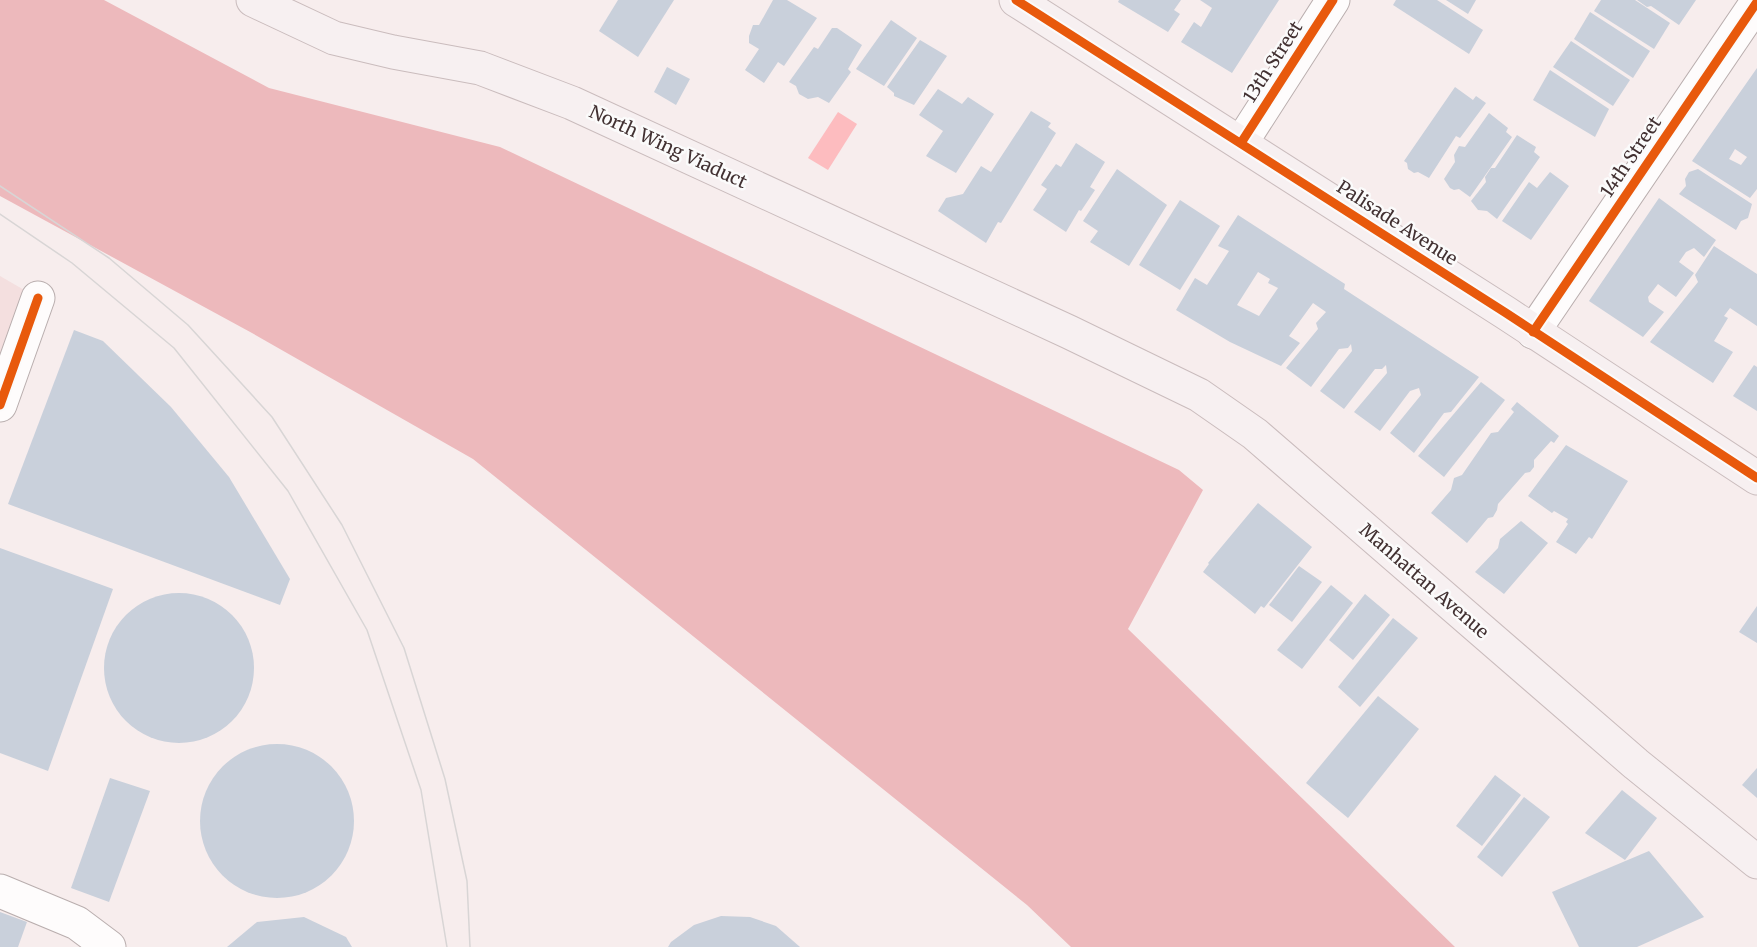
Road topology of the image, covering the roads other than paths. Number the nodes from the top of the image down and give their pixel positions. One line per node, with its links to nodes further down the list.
1 (253, 0): 7 (main road, North Wing Viaduct)
2 (1016, 0): 5 (main road, Palisade Avenue)
3 (1333, 0): 5 (street, 13th Street)
4 (1757, 2): 8 (street, 14th Street)
5 (1241, 143): 8 (main road, Palisade Avenue)
6 (38, 298): 9 (street)
7 (1070, 332): 11 (main road, Manhattan Avenue)
8 (1533, 332): 10 (main road, Palisade Avenue)
9 (0, 405)
10 (1757, 478)
11 (1757, 862)
12 (0, 891): 13 (street)
13 (73, 935): 14 (street)
14 (109, 947)

